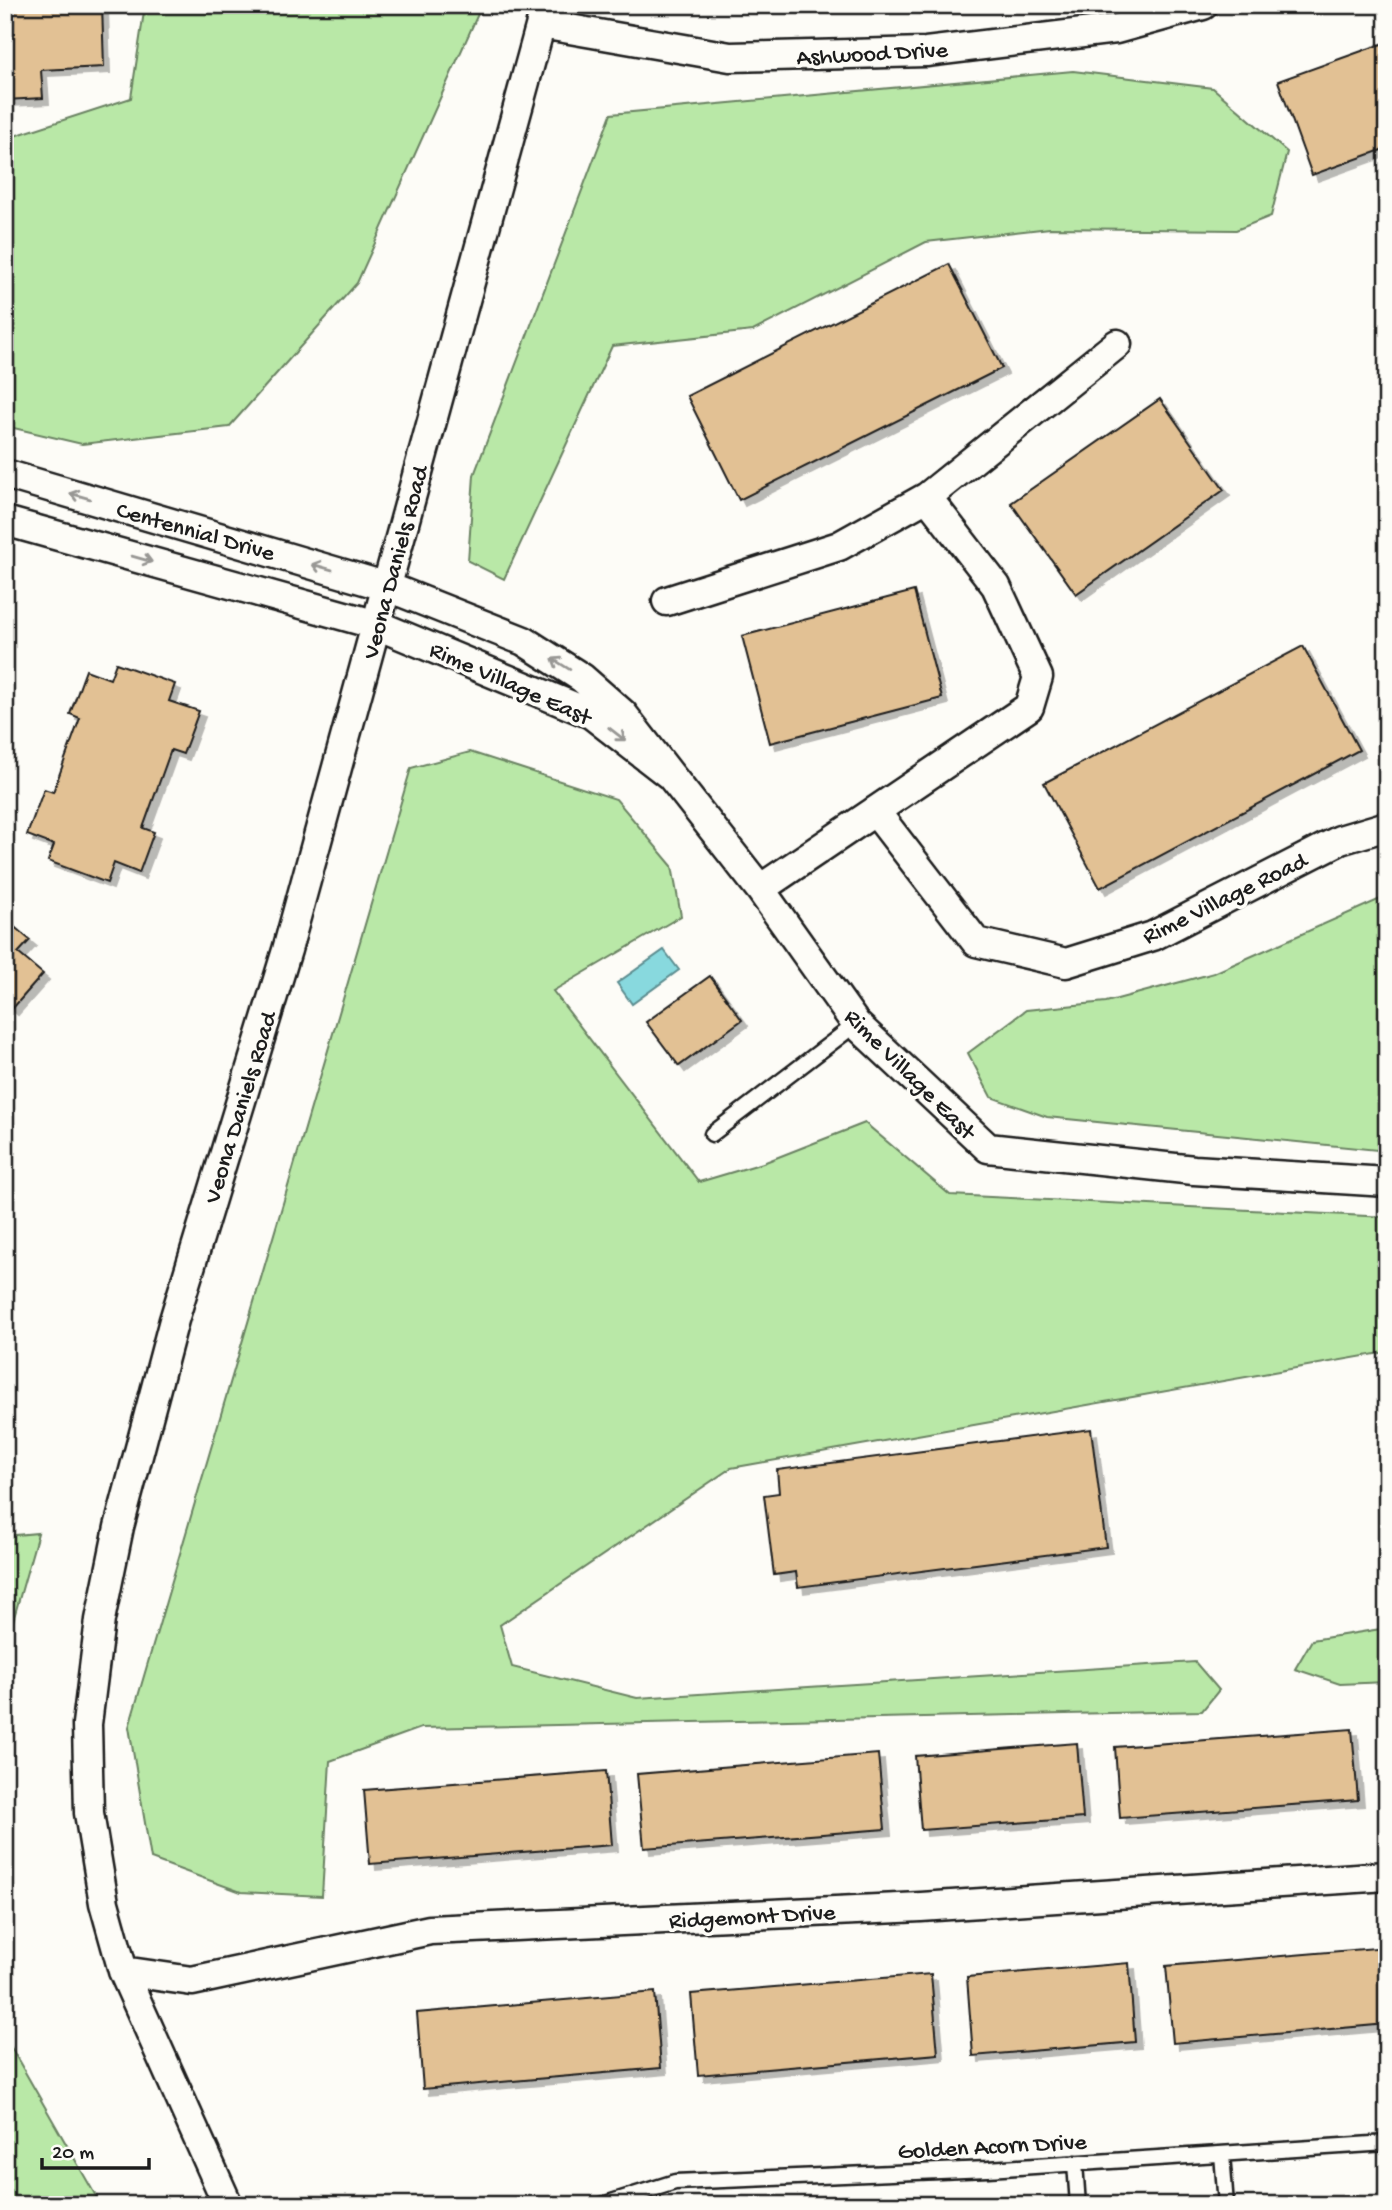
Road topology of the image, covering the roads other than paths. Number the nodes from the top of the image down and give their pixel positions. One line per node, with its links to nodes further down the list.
1 (1203, 5): 2 (street, Ashwood Drive)
2 (543, 15): 7 (street, Veona Daniels Road)
3 (1117, 344): 5 (street)
4 (5, 474): 7 (street, Centennial Drive, one-way to 4)
5 (927, 497): 8 (street); 11 (street)
6 (5, 521): 9 (street, Centennial Drive, one-way to 9)
7 (388, 587): 9 (street, Veona Daniels Road); 10 (street, Rime Village East, one-way to 7)
8 (667, 601)
9 (377, 625): 10 (street, Rime Village East, one-way to 10); 18 (street, Veona Daniels Road)
10 (671, 776): 13 (street, Rime Village East)
11 (875, 811): 12 (street, Rime Village Road); 13 (street)
12 (1387, 826)
13 (760, 889): 14 (street, Rime Village East)
14 (856, 1024): 15 (lane); 16 (street, Rime Village East)
15 (712, 1134)
16 (1387, 1182)
17 (1387, 1876): 18 (street, Ridgemont Drive)
18 (123, 1971): 22 (street, Veona Daniels Road)
19 (1387, 2143): 20 (lane, Golden Acorn Drive)
20 (1222, 2154): 21 (lane, Golden Acorn Drive); 25 (lane)
21 (1075, 2164): 23 (lane, Golden Acorn Drive); 24 (lane)
22 (228, 2205)
23 (602, 2205)
24 (1078, 2205)
25 (1226, 2205)

